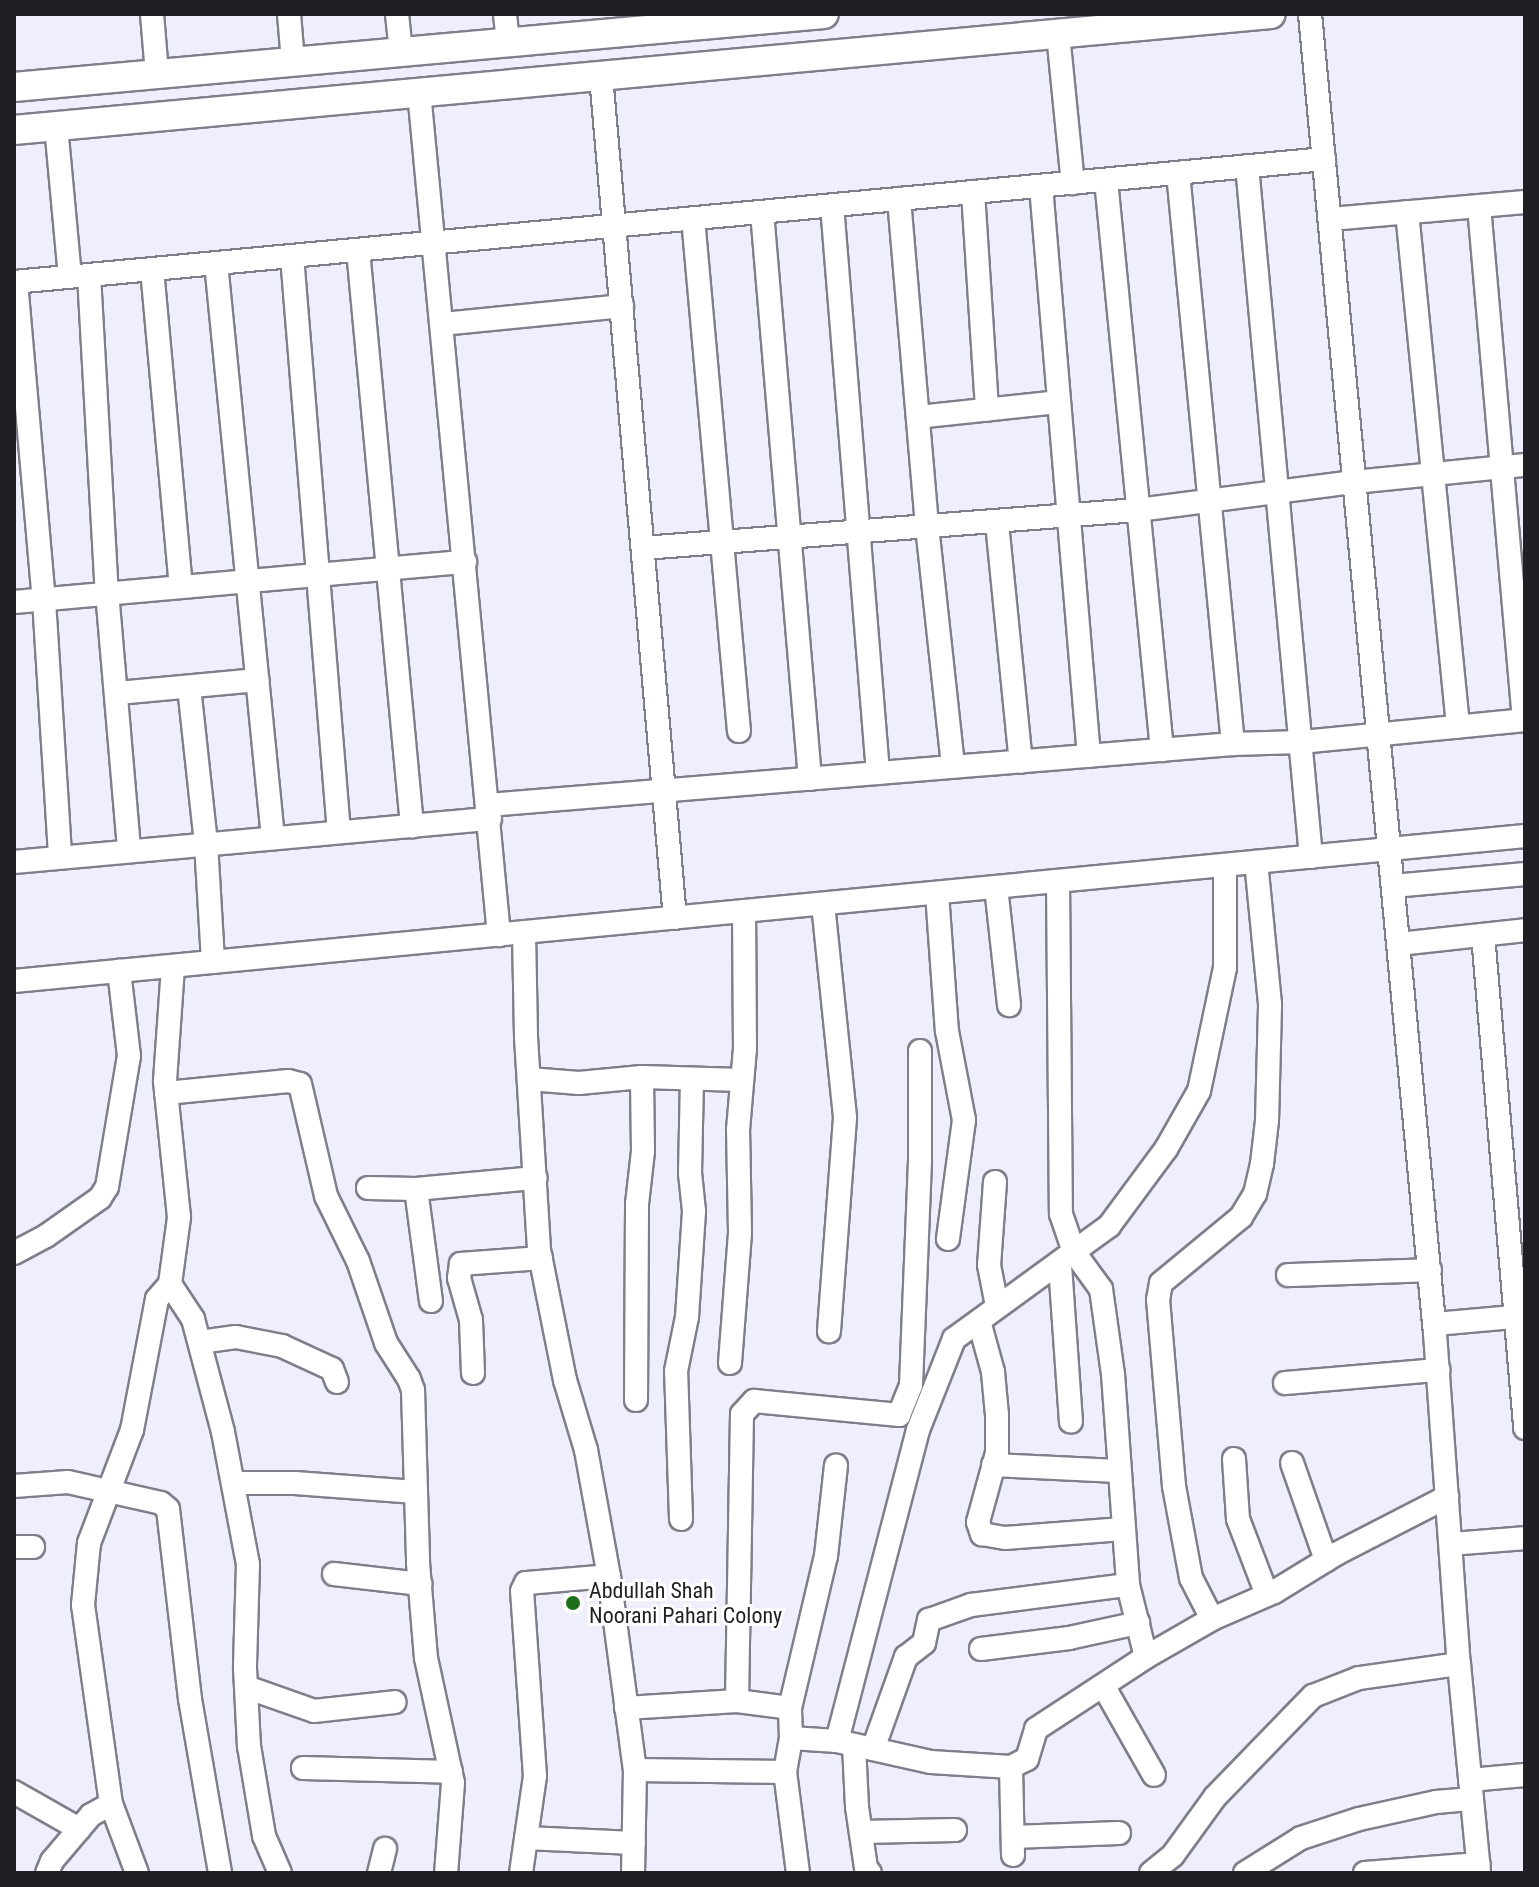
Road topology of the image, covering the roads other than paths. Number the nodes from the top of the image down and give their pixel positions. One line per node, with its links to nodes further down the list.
1 (152, 14): 12 (street)
2 (289, 14): 11 (street)
3 (397, 14): 10 (street)
4 (505, 14): 9 (street)
5 (824, 14): 9 (main road)
6 (1271, 14): 8 (main road)
7 (1310, 14): 18 (street)
8 (1058, 34): 13 (main road); 22 (street)
9 (508, 42): 10 (main road)
10 (401, 52): 11 (main road)
11 (293, 62): 12 (main road)
12 (157, 74): 14 (main road)
13 (601, 76): 15 (main road); 33 (street)
14 (14, 87)
15 (419, 92): 16 (main road); 34 (street)
16 (56, 126): 17 (main road); 39 (street)
17 (14, 130)
18 (1324, 159): 19 (street); 32 (street)
19 (1247, 166): 20 (street); 50 (street)
20 (1178, 173): 21 (street); 51 (street)
21 (1106, 180): 22 (street); 52 (street)
22 (1073, 183): 23 (street)
23 (1041, 186): 24 (street); 43 (street)
24 (973, 192): 25 (street); 44 (street)
25 (899, 199): 27 (street); 45 (street)
26 (1525, 202): 28 (street)
27 (832, 205): 29 (street); 56 (street)
28 (1479, 206): 30 (street); 47 (street)
29 (762, 212): 31 (street); 57 (street)
30 (1407, 212): 32 (street); 48 (street)
31 (693, 218): 33 (street); 58 (street)
32 (1330, 219): 49 (street)
33 (614, 226): 34 (street); 41 (street)
34 (434, 243): 35 (street); 42 (street)
35 (358, 250): 36 (street); 61 (street)
36 (292, 256): 37 (street); 62 (street)
37 (216, 263): 38 (street); 63 (street)
38 (152, 269): 39 (street); 64 (street)
39 (80, 276): 40 (street); 65 (street)
40 (15, 282): 66 (street)
41 (622, 306): 42 (street); 59 (street)
42 (442, 324): 60 (street)
43 (1058, 402): 44 (street); 53 (street)
44 (987, 410): 45 (street)
45 (918, 417): 55 (street)
46 (1525, 465): 47 (street)
47 (1500, 468): 48 (street); 71 (street)
48 (1431, 475): 49 (street); 72 (street)
49 (1354, 482): 50 (street); 74 (street)
50 (1277, 494): 51 (street); 75 (street)
51 (1208, 502): 52 (street); 76 (street)
52 (1138, 510): 53 (street); 77 (street)
53 (1069, 516): 54 (street); 78 (street)
54 (997, 523): 55 (street); 79 (street)
55 (927, 526): 56 (street); 80 (street)
56 (858, 530): 57 (street); 81 (street)
57 (791, 537): 58 (street); 82 (street)
58 (723, 542): 59 (street); 73 (street)
59 (643, 548): 83 (street)
60 (465, 562): 61 (street); 84 (street)
61 (390, 566): 62 (street); 85 (street)
62 (318, 572): 63 (street); 86 (street)
63 (249, 580): 64 (street); 68 (street)
64 (181, 587): 65 (street)
65 (107, 592): 66 (street); 70 (street)
66 (44, 600): 67 (street); 92 (street)
67 (14, 602)
68 (257, 680): 69 (street); 88 (street)
69 (189, 687): 70 (street); 89 (street)
70 (118, 693): 91 (street)
71 (1524, 720): 72 (street)
72 (1458, 726): 74 (street)
73 (739, 731)
74 (1379, 733): 75 (street); 90 (street)
75 (1301, 742): 76 (street); 93 (street)
76 (1233, 744): 77 (street)
77 (1162, 750): 78 (street)
78 (1089, 756): 79 (street)
79 (1021, 762): 80 (street)
80 (953, 767): 81 (street)
81 (878, 773): 82 (street)
82 (810, 779): 83 (street)
83 (666, 790): 84 (street); 104 (street)
84 (489, 812): 85 (street); 107 (street)
85 (412, 826): 86 (street)
86 (339, 832): 88 (street)
87 (1525, 836): 90 (street)
88 (273, 838): 89 (street)
89 (206, 843): 91 (street); 110 (street)
90 (1390, 849): 93 (street); 99 (street)
91 (129, 850): 92 (street)
92 (60, 856): 94 (street)
93 (1311, 857): 95 (street)
94 (14, 862)
95 (1256, 862): 96 (street); 167 (street)
96 (1225, 865): 98 (street); 128 (street)
97 (1525, 874): 99 (street)
98 (1058, 881): 100 (street); 128 (street)
99 (1393, 886): 109 (street)
100 (996, 887): 101 (street); 114 (street)
101 (937, 893): 102 (street); 125 (street)
102 (823, 904): 103 (street); 137 (street)
103 (744, 911): 104 (street); 119 (street)
104 (675, 918): 106 (street)
105 (1525, 930): 108 (street)
106 (524, 932): 107 (street); 117 (street)
107 (499, 935): 110 (street)
108 (1483, 935): 109 (street); 134 (street)
109 (1399, 944): 129 (street)
110 (213, 962): 111 (street)
111 (173, 966): 112 (street); 120 (street)
112 (119, 971): 113 (street); 126 (street)
113 (14, 981)
114 (1009, 1005)
115 (920, 1051): 174 (street)
116 (642, 1077): 117 (street); 118 (street); 144 (street)
117 (529, 1079): 121 (street)
118 (692, 1079): 119 (street); 157 (street)
119 (742, 1080): 139 (street)
120 (166, 1093): 131 (street); 155 (street)
121 (535, 1178): 124 (street); 127 (street)
122 (995, 1182): 133 (street)
123 (368, 1188): 124 (street)
124 (416, 1189): 132 (street)
125 (948, 1239)
126 (14, 1253)
127 (541, 1258): 141 (street); 163 (street)
128 (1067, 1258): 133 (street); 145 (street); 151 (street)
129 (1430, 1270): 130 (street); 136 (street)
130 (1288, 1275)
131 (170, 1284): 138 (street); 154 (street)
132 (431, 1301)
133 (997, 1306): 135 (street)
134 (1521, 1316): 136 (street); 146 (street)
135 (979, 1321): 149 (street); 179 (street)
136 (1435, 1324): 140 (street)
137 (829, 1331)
138 (200, 1342): 142 (street); 152 (street)
139 (730, 1363)
140 (1438, 1370): 143 (street); 156 (street)
141 (473, 1373)
142 (337, 1382)
143 (1285, 1383)
144 (636, 1400)
145 (1071, 1422)
146 (1525, 1428)
147 (1234, 1459): 166 (street)
148 (1292, 1463): 161 (street)
149 (993, 1465): 151 (street); 158 (street)
150 (836, 1466): 177 (street)
151 (1118, 1471): 158 (street)
152 (233, 1483): 155 (street); 172 (street)
153 (14, 1486): 154 (street)
154 (106, 1490): 189 (street); 200 (street)
155 (416, 1492): 164 (street)
156 (1447, 1497): 160 (street); 161 (street)
157 (681, 1519)
158 (1123, 1529): 165 (street)
159 (1525, 1538): 160 (street)
160 (1451, 1544): 171 (street)
161 (1326, 1560): 166 (street)
162 (334, 1574): 164 (street)
163 (609, 1576): 176 (street); 194 (street)
164 (420, 1584): 183 (street)
165 (1128, 1585): 168 (street); 179 (street)
166 (1267, 1595): 167 (street)
167 (1212, 1619): 170 (street)
168 (1138, 1623): 169 (street); 170 (street)
169 (981, 1649)
170 (1146, 1657): 173 (street)
171 (1459, 1664): 187 (street); 208 (street)
172 (246, 1687): 175 (street); 201 (street)
173 (1104, 1687): 180 (street); 185 (street)
174 (737, 1701): 176 (street); 177 (street)
175 (395, 1702)
176 (626, 1708): 182 (street)
177 (790, 1708): 178 (street)
178 (791, 1738): 179 (street); 184 (street)
179 (855, 1745): 180 (street); 192 (street)
180 (1011, 1767): 193 (street)
181 (303, 1768): 183 (street)
182 (635, 1770): 184 (street); 195 (street)
183 (451, 1772): 203 (street)
184 (785, 1772): 206 (street)
185 (1154, 1775)
186 (1525, 1775): 187 (street)
187 (1471, 1790): 197 (street); 209 (street)
188 (14, 1792): 190 (street)
189 (111, 1804): 190 (street); 199 (street)
190 (79, 1829): 198 (street)
191 (955, 1830): 192 (street)
192 (861, 1832): 207 (street)
193 (1119, 1833)
194 (526, 1838): 195 (street); 204 (street)
195 (634, 1843): 205 (street)
196 (385, 1849): 202 (street)
197 (1479, 1868): 210 (street)
198 (47, 1873)
199 (137, 1873)
200 (220, 1873)
201 (280, 1873)
202 (379, 1873)
203 (446, 1873)
204 (521, 1873)
205 (633, 1873)
206 (798, 1873)
207 (870, 1873)
208 (1151, 1873)
209 (1245, 1873)
210 (1365, 1873)

